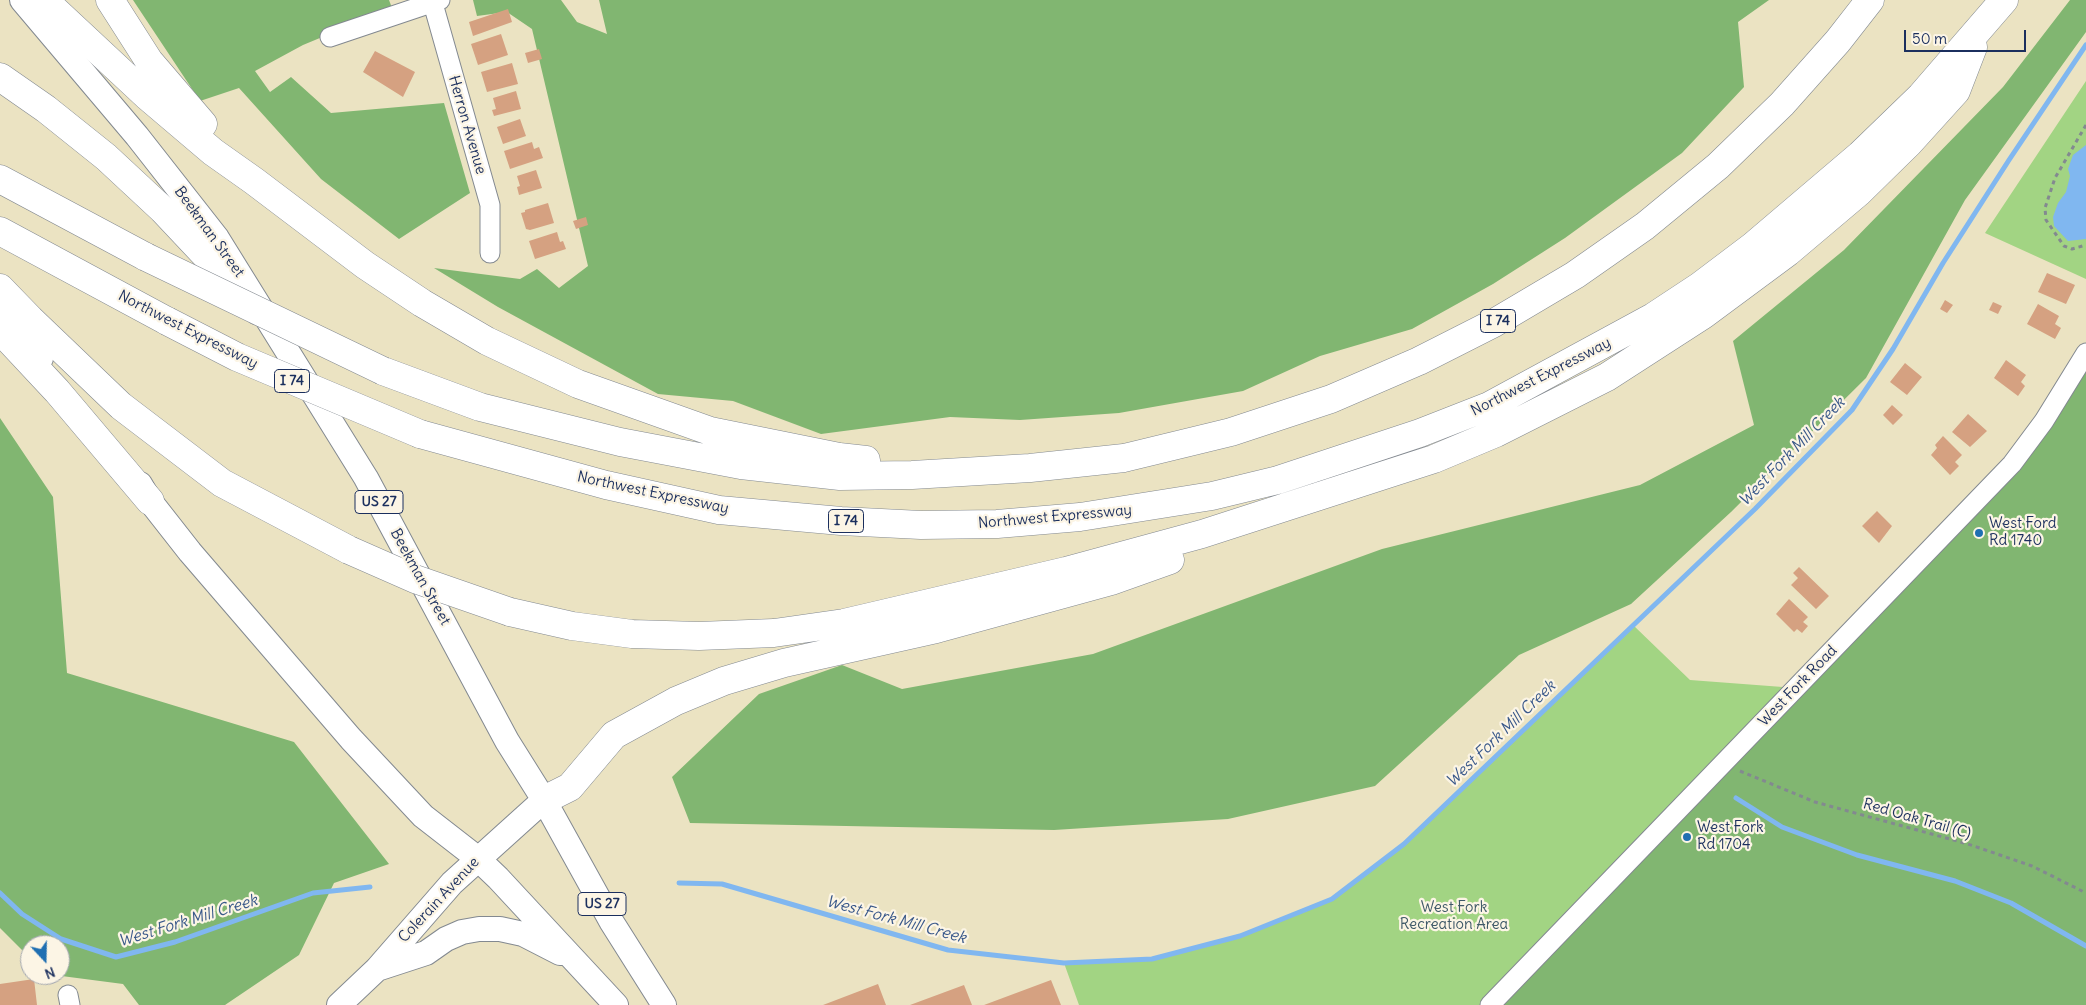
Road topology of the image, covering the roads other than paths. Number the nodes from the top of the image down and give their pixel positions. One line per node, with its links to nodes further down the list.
1 (22, 0): 16 (main road, Beekman Street)
2 (44, 0): 11 (highway)
3 (110, 0): 11 (highway)
4 (1870, 0): 19 (highway, I 74)
5 (2004, 0): 7 (highway, Northwest Expressway / I 74)
6 (435, 1): 8 (street); 13 (street, Herron Avenue)
7 (1980, 28): 12 (highway, Northwest Expressway / I 74, bridge); 21 (highway)
8 (330, 38)
9 (0, 77): 16 (highway, US 27)
10 (0, 180): 19 (highway, I 74, bridge)
11 (254, 181): 19 (highway)
12 (0, 231)
13 (490, 253)
14 (0, 288): 21 (highway, bridge)
15 (0, 306): 20 (main road)
16 (273, 326): 22 (main road, Beekman Street / US 27)
17 (0, 330): 20 (highway)
18 (2086, 353): 29 (street, West Fork Road)
19 (1030, 468)
20 (150, 501): 23 (main road)
21 (1288, 507): 22 (highway)
22 (544, 800): 23 (main road, Colerain Avenue); 28 (main road, Beekman Street / US 27)
23 (477, 858): 24 (main road); 25 (main road, Colerain Avenue)
24 (583, 968): 25 (main road); 27 (main road)
25 (377, 969): 26 (main road, Colerain Avenue)
26 (339, 1005)
27 (616, 1005)
28 (664, 1005)
29 (1490, 1005)

